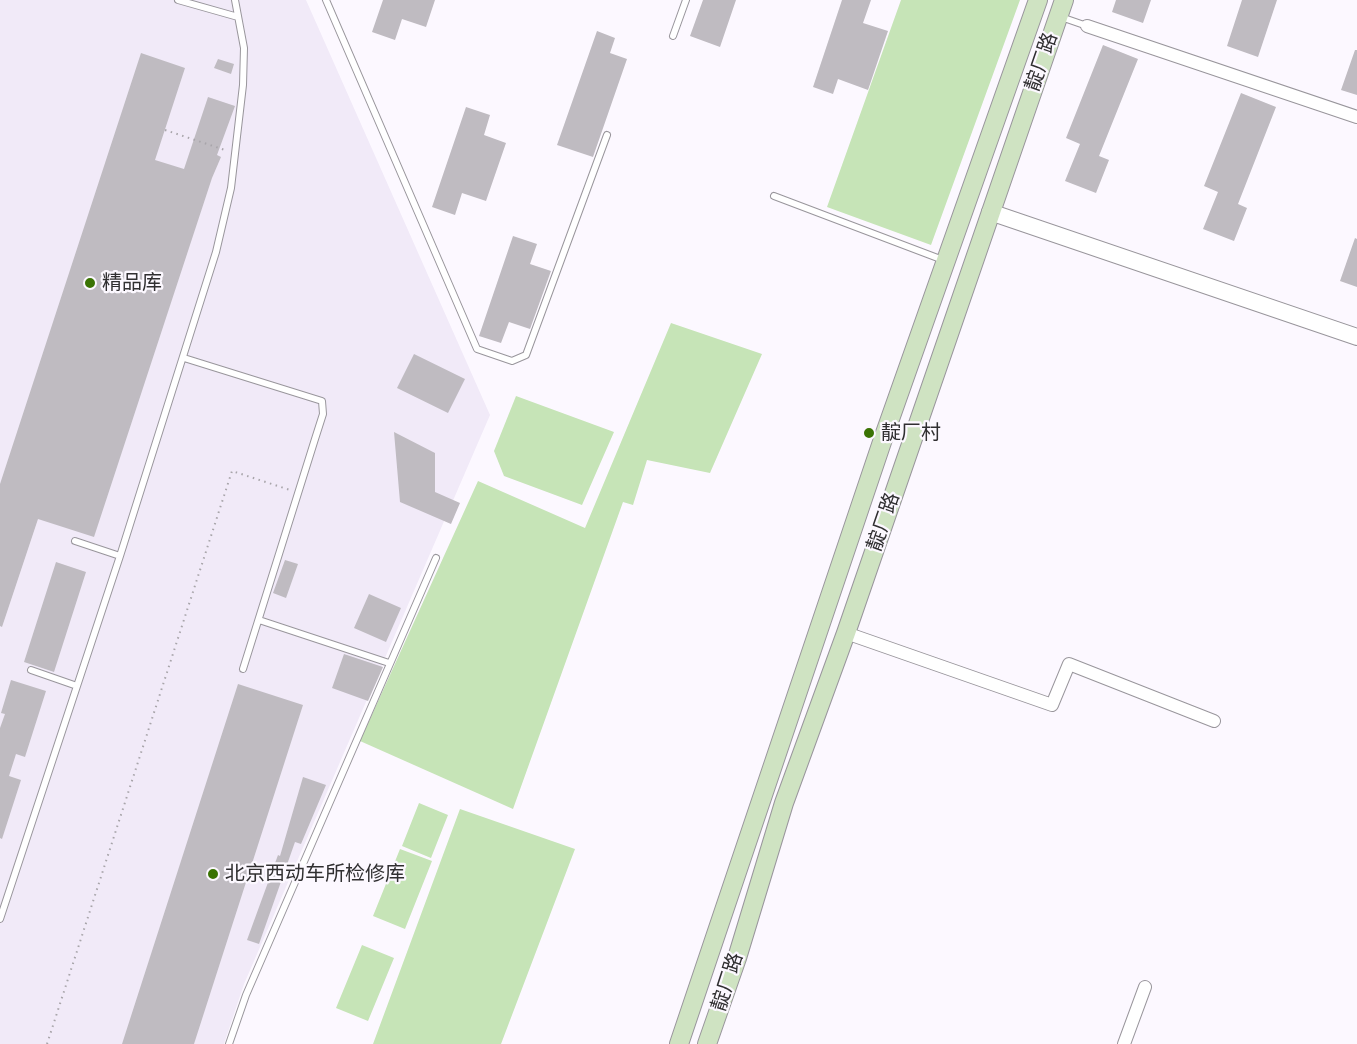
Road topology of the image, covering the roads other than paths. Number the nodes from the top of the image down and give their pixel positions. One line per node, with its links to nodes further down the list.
1 (178, 0): 7 (lane)
2 (235, 0): 7 (lane)
3 (326, 0): 11 (lane)
4 (686, 0): 9 (lane)
5 (1038, 0): 14 (main road)
6 (1061, 8): 8 (lane); 13 (main road, 靛厂路)
7 (238, 17): 16 (lane)
8 (1087, 26): 10 (street)
9 (673, 36)
10 (1357, 117)
11 (607, 135)
12 (774, 196): 14 (lane)
13 (990, 212): 15 (street); 21 (main road, 靛厂路)
14 (946, 261): 30 (main road)
15 (1357, 337)
16 (184, 358): 18 (lane); 20 (lane)
17 (75, 541): 18 (lane)
18 (120, 556): 25 (lane)
19 (436, 558): 22 (lane)
20 (259, 620): 22 (lane); 23 (lane)
21 (846, 633): 26 (street); 31 (main road, 靛厂路)
22 (389, 663): 29 (lane)
23 (243, 669)
24 (31, 670): 25 (lane)
25 (77, 686): 27 (lane)
26 (1214, 721)
27 (0, 919)
28 (1145, 987): 32 (street)
29 (229, 1044)
30 (679, 1044)
31 (707, 1044)
32 (1124, 1044)

